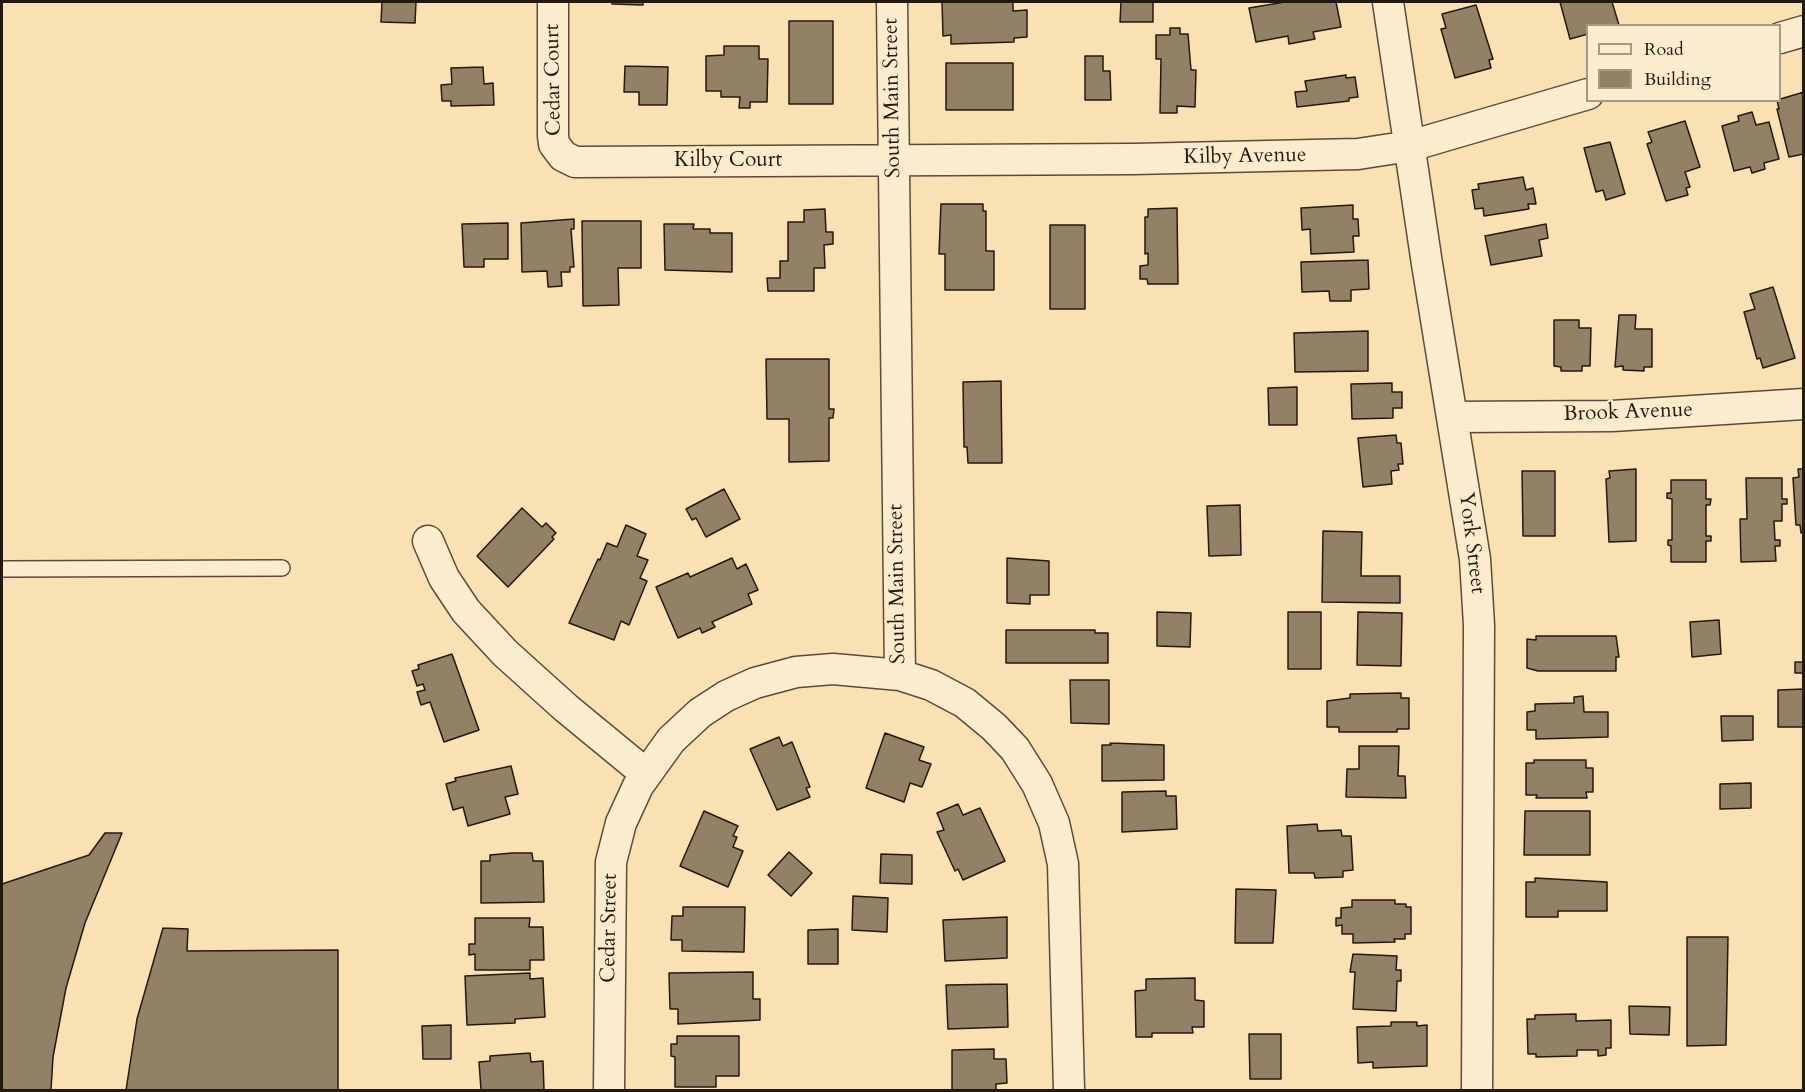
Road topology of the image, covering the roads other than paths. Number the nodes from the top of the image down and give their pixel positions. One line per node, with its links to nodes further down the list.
1 (553, 2): 8 (street, Cedar Court)
2 (892, 2): 9 (street, South Main Street)
3 (1388, 2): 7 (street, York Street)
4 (1803, 31): 5 (street)
5 (1781, 37)
6 (1586, 94): 7 (street, Kilby Avenue)
7 (1410, 146): 9 (street, Kilby Avenue); 11 (street, York Street)
8 (562, 156): 9 (street, Kilby Court)
9 (894, 160): 15 (street, South Main Street)
10 (1803, 404): 11 (street, Brook Avenue)
11 (1452, 417): 19 (street, York Street)
12 (428, 541): 16 (street)
13 (282, 568): 14 (lane)
14 (2, 569)
15 (900, 675): 16 (street, Cedar Street); 18 (street, South Main Street)
16 (645, 773): 17 (street, Cedar Street)
17 (609, 1090)
18 (1069, 1090)
19 (1477, 1090)

